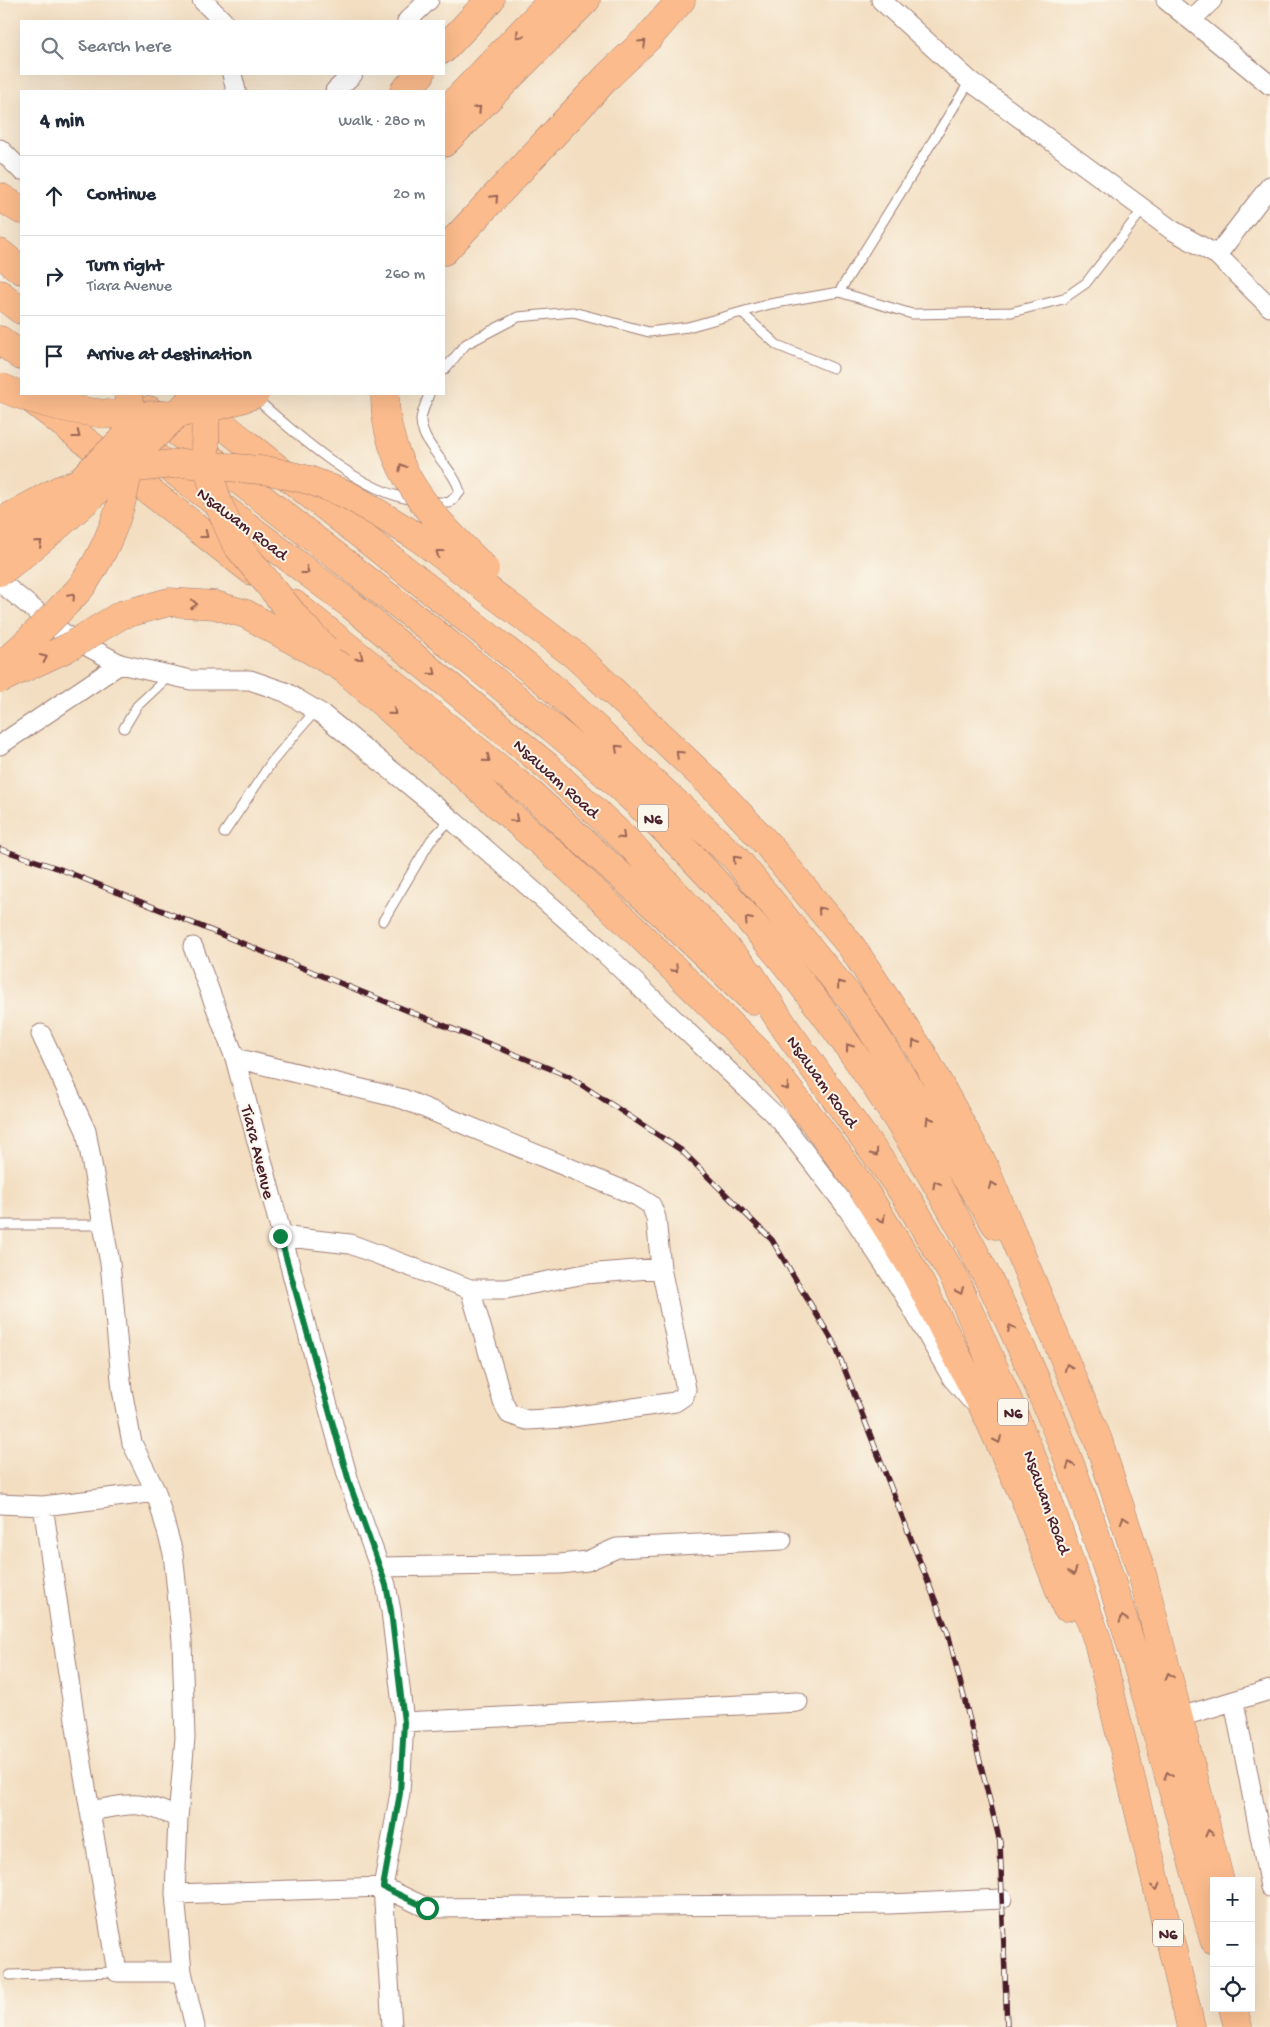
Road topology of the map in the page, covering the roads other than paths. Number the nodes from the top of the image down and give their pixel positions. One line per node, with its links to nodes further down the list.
1 (202, 0): 10 (street)
2 (429, 0): 11 (street)
3 (490, 0): 13 (main road)
4 (552, 0): 22 (main road, one-way to 22)
5 (681, 0): 28 (main road, one-way to 5)
6 (881, 0): 17 (street)
7 (1166, 0): 12 (street)
8 (1212, 0): 12 (street)
9 (583, 3): 23 (main road, one-way to 9)
10 (222, 20)
11 (408, 20)
12 (1191, 20): 18 (street)
13 (445, 48)
14 (232, 75): 19 (street)
15 (352, 75): 20 (street)
16 (420, 75): 21 (main road)
17 (970, 81): 27 (street); 33 (lane)
18 (1270, 85)
19 (236, 90)
20 (336, 90)
21 (405, 90)
22 (445, 112)
23 (445, 143)
24 (0, 149): 25 (street)
25 (20, 169)
26 (1270, 186): 30 (street)
27 (1144, 208): 30 (street); 33 (lane)
28 (453, 242): 31 (main road)
29 (0, 253): 32 (main road)
30 (1217, 255): 35 (street)
31 (445, 256)
32 (20, 269)
33 (839, 292): 37 (lane)
34 (0, 294): 36 (main road)
35 (1270, 306)
36 (20, 309)
37 (742, 314): 40 (lane); 41 (lane)
38 (0, 340): 39 (main road)
39 (20, 355)
40 (833, 368)
41 (445, 369)
42 (0, 374): 44 (main road)
43 (0, 387): 53 (main road, bridge)
44 (20, 390)
45 (26, 395): 74 (main road, one-way to 74)
46 (73, 395): 74 (main road, Nsawam Road / N6, one-way to 74)
47 (128, 395): 63 (main road, one-way to 47, bridge)
48 (129, 395): 102 (main road, Nsawam Road / N6, one-way to 48)
49 (170, 395): 58 (main road, bridge)
50 (184, 395): 81 (main road, one-way to 50)
51 (196, 395): 59 (main road, one-way to 51, bridge)
52 (206, 395): 64 (main road, bridge)
53 (251, 395)
54 (251, 395): 56 (lane)
55 (385, 395): 61 (main road, one-way to 55, bridge)
56 (429, 395)
57 (0, 522): 61 (main road, one-way to 57, bridge)
58 (0, 546)
59 (0, 572)
60 (0, 582): 62 (street)
61 (576, 656): 81 (main road, one-way to 61)
62 (120, 664): 65 (street); 69 (street)
63 (0, 667)
64 (343, 668): 66 (main road, one-way to 64, bridge); 83 (main road, one-way to 83)
65 (169, 675): 67 (street); 68 (lane)
66 (0, 679)
67 (316, 710): 70 (street); 71 (lane)
68 (124, 728)
69 (0, 745)
70 (451, 819): 72 (lane); 83 (street)
71 (224, 833)
72 (383, 921)
73 (193, 947): 76 (street, Tiara Avenue)
74 (785, 1028): 96 (main road, Nsawam Road / N6, one-way to 96)
75 (41, 1034): 78 (street)
76 (236, 1058): 79 (street, Tiara Avenue); 80 (street)
77 (0, 1225): 78 (lane)
78 (102, 1225): 84 (street)
79 (280, 1236): 82 (street); 88 (street, Tiara Avenue)
80 (661, 1268): 82 (street); 82 (street)
81 (1031, 1279): 92 (main road, one-way to 81)
82 (470, 1289)
83 (987, 1415): 96 (main road, one-way to 96)
84 (156, 1492): 86 (street); 95 (street)
85 (0, 1504): 86 (street)
86 (43, 1506): 94 (street)
87 (782, 1540): 88 (street)
88 (380, 1567): 93 (street, Tiara Avenue)
89 (1270, 1690): 91 (street)
90 (798, 1702): 93 (street)
91 (1234, 1702): 92 (street); 99 (street)
92 (1180, 1717): 97 (main road, one-way to 92)
93 (404, 1722): 98 (street, Tiara Avenue)
94 (90, 1811): 95 (street); 103 (street)
95 (178, 1818): 100 (street)
96 (1145, 1839): 108 (main road, Nsawam Road / N6, one-way to 108)
97 (1219, 1877)
98 (383, 1887): 100 (street); 101 (street); 107 (street, Tiara Avenue)
99 (1270, 1887)
100 (175, 1894): 104 (street)
101 (1002, 1898)
102 (1210, 1926)
103 (117, 1972): 104 (street); 105 (lane)
104 (182, 1972): 106 (street)
105 (10, 1974)
106 (195, 2027)
107 (392, 2027)
108 (1191, 2027)

